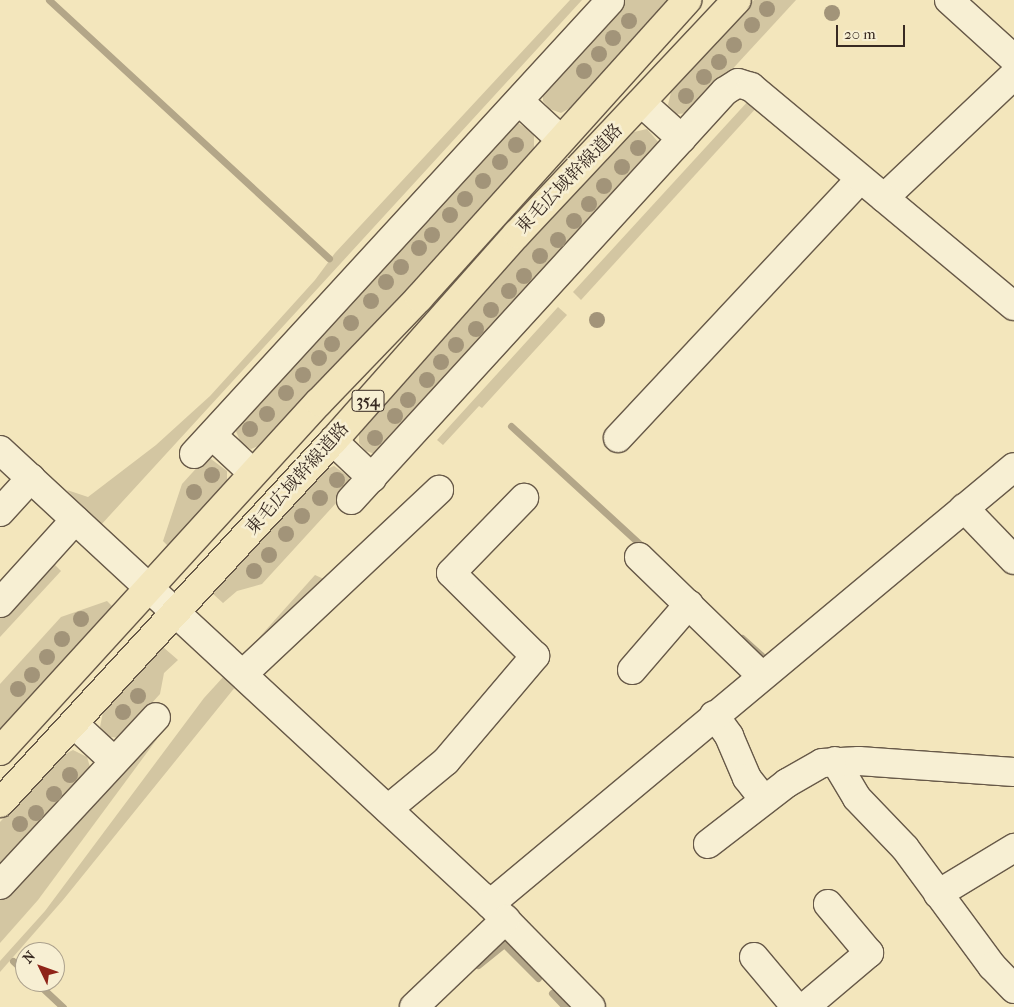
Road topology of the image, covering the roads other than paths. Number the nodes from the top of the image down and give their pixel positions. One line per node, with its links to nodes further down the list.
1 (688, 0): 9 (highway, 東毛広域幹線道路 / 354)
2 (737, 0): 8 (highway, 東毛広域幹線道路 / 354)
3 (949, 0): 5 (street)
4 (610, 1): 7 (street)
5 (1014, 59)
6 (1014, 75): 12 (street)
7 (520, 101): 9 (street); 14 (street)
8 (643, 104): 10 (street); 16 (highway, 東毛広域幹線道路 / 354)
9 (560, 139): 20 (highway, 東毛広域幹線道路 / 354)
10 (682, 139): 11 (street); 22 (street)
11 (860, 179): 12 (street); 15 (street)
12 (884, 198): 13 (street)
13 (1014, 306)
14 (213, 436): 18 (street); 20 (street)
15 (618, 438)
16 (333, 441): 22 (street); 34 (highway, 東毛広域幹線道路 / 354)
17 (0, 450): 21 (street)
18 (194, 454)
19 (1014, 467): 26 (street)
20 (253, 474): 31 (highway, 東毛広域幹線道路 / 354)
21 (31, 478): 27 (street); 28 (street)
22 (372, 478): 25 (street)
23 (439, 490): 36 (street)
24 (524, 498): 47 (street)
25 (351, 500)
26 (964, 508): 30 (street); 37 (street)
27 (0, 512)
28 (75, 520): 31 (street); 32 (street)
29 (639, 557): 33 (street)
30 (1014, 560)
31 (148, 588): 34 (street); 41 (highway, 東毛広域幹線道路 / 354)
32 (0, 603)
33 (689, 604): 35 (street); 37 (street)
34 (176, 613): 36 (street); 40 (highway, 東毛広域幹線道路 / 354)
35 (632, 670)
36 (243, 674): 47 (street)
37 (762, 676): 38 (street)
38 (714, 715): 45 (street); 53 (street)
39 (156, 716): 42 (street)
40 (74, 724): 42 (street); 46 (highway, 東毛広域幹線道路 / 354)
41 (0, 751)
42 (113, 760): 50 (street)
43 (835, 761): 44 (street); 45 (street); 51 (street)
44 (1010, 772)
45 (764, 800): 48 (street)
46 (0, 803)
47 (388, 808): 53 (street)
48 (708, 844)
49 (1014, 848): 51 (street)
50 (0, 885)
51 (938, 894): 55 (street)
52 (828, 904): 59 (street)
53 (498, 912): 56 (street); 57 (street)
54 (754, 957): 58 (street)
55 (1014, 988)
56 (414, 1007)
57 (591, 1007)
58 (796, 1007)
59 (805, 1007)

